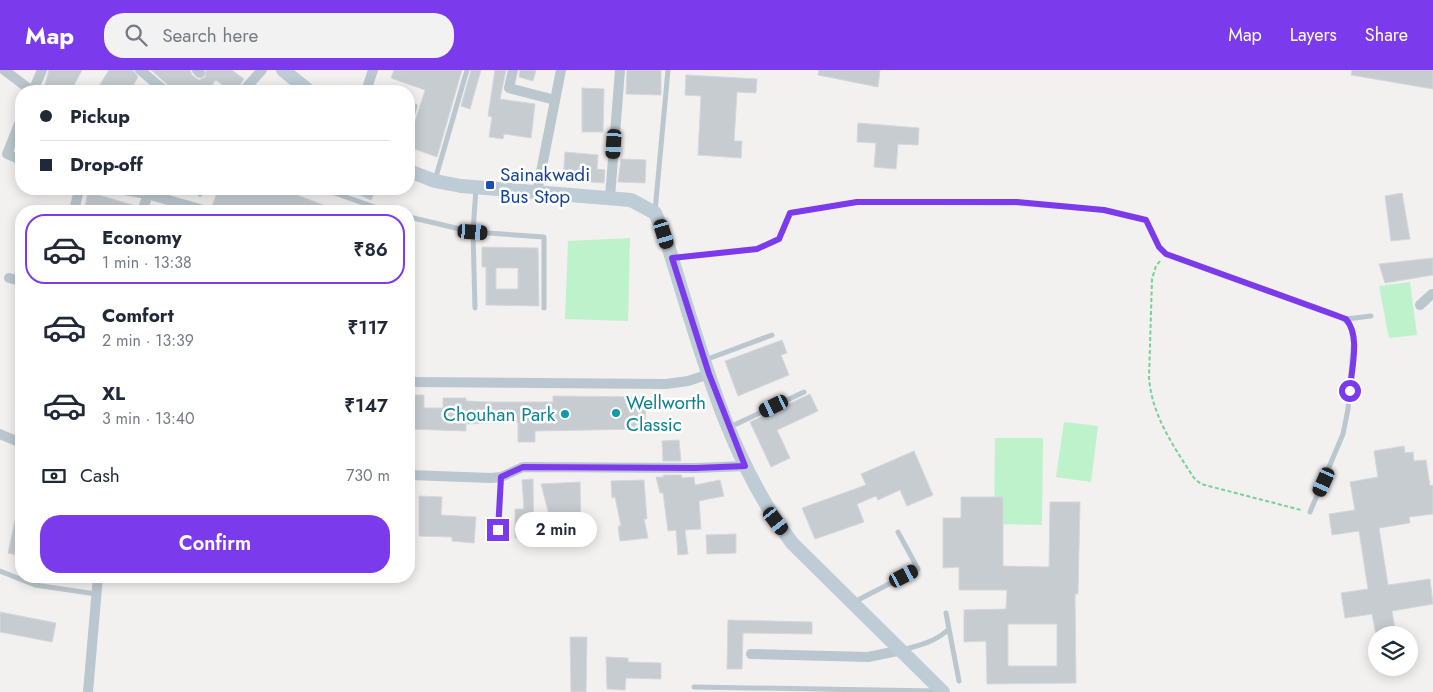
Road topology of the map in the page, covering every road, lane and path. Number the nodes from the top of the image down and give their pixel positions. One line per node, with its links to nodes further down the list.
1 (4, 70): 12 (street)
2 (42, 70): 13 (street)
3 (140, 70): 14 (street)
4 (262, 70): 15 (street)
5 (373, 70): 17 (street)
6 (467, 70): 22 (lane)
7 (513, 70): 18 (street)
8 (561, 70): 18 (street)
9 (620, 70): 27 (street)
10 (668, 70): 30 (lane)
11 (289, 72): 16 (street)
12 (24, 85)
13 (35, 85)
14 (158, 85)
15 (248, 85)
16 (303, 85)
17 (368, 85)
18 (555, 100): 24 (street)
19 (15, 134): 20 (street)
20 (15, 157)
21 (415, 173): 22 (street)
22 (434, 181): 23 (street)
23 (476, 187): 24 (street); 32 (lane)
24 (537, 192): 27 (street)
25 (163, 195): 28 (street)
26 (340, 195): 29 (lane)
27 (610, 197): 30 (street)
28 (191, 205)
29 (369, 205)
30 (655, 213): 34 (street)
31 (415, 218): 32 (lane)
32 (473, 232): 39 (lane); 40 (lane)
33 (1166, 254): 34 (lane); 42 (lane); 53 (path)
34 (672, 258): 44 (street)
35 (9, 278): 36 (street)
36 (15, 280)
37 (1433, 293): 38 (street)
38 (1420, 305)
39 (475, 308)
40 (544, 308)
41 (1371, 316): 42 (lane)
42 (1346, 319): 53 (lane)
43 (772, 335): 44 (lane)
44 (706, 367): 45 (street); 47 (street)
45 (415, 382)
46 (804, 392): 47 (lane)
47 (730, 428): 50 (street)
48 (0, 434): 49 (street)
49 (15, 440)
50 (745, 466): 52 (street); 61 (street)
51 (415, 475): 52 (street)
52 (501, 477): 54 (lane)
53 (1310, 512)
54 (498, 530)
55 (898, 532): 61 (lane)
56 (0, 571): 57 (lane)
57 (15, 577)
58 (30, 583): 60 (lane)
59 (98, 583): 60 (street)
60 (97, 594): 69 (street)
61 (853, 602): 64 (street)
62 (946, 613): 63 (lane)
63 (949, 629): 64 (lane); 66 (lane)
64 (902, 650): 65 (street); 68 (street)
65 (751, 654)
66 (960, 681)
67 (694, 687): 68 (lane)
68 (943, 691)
69 (88, 692)

